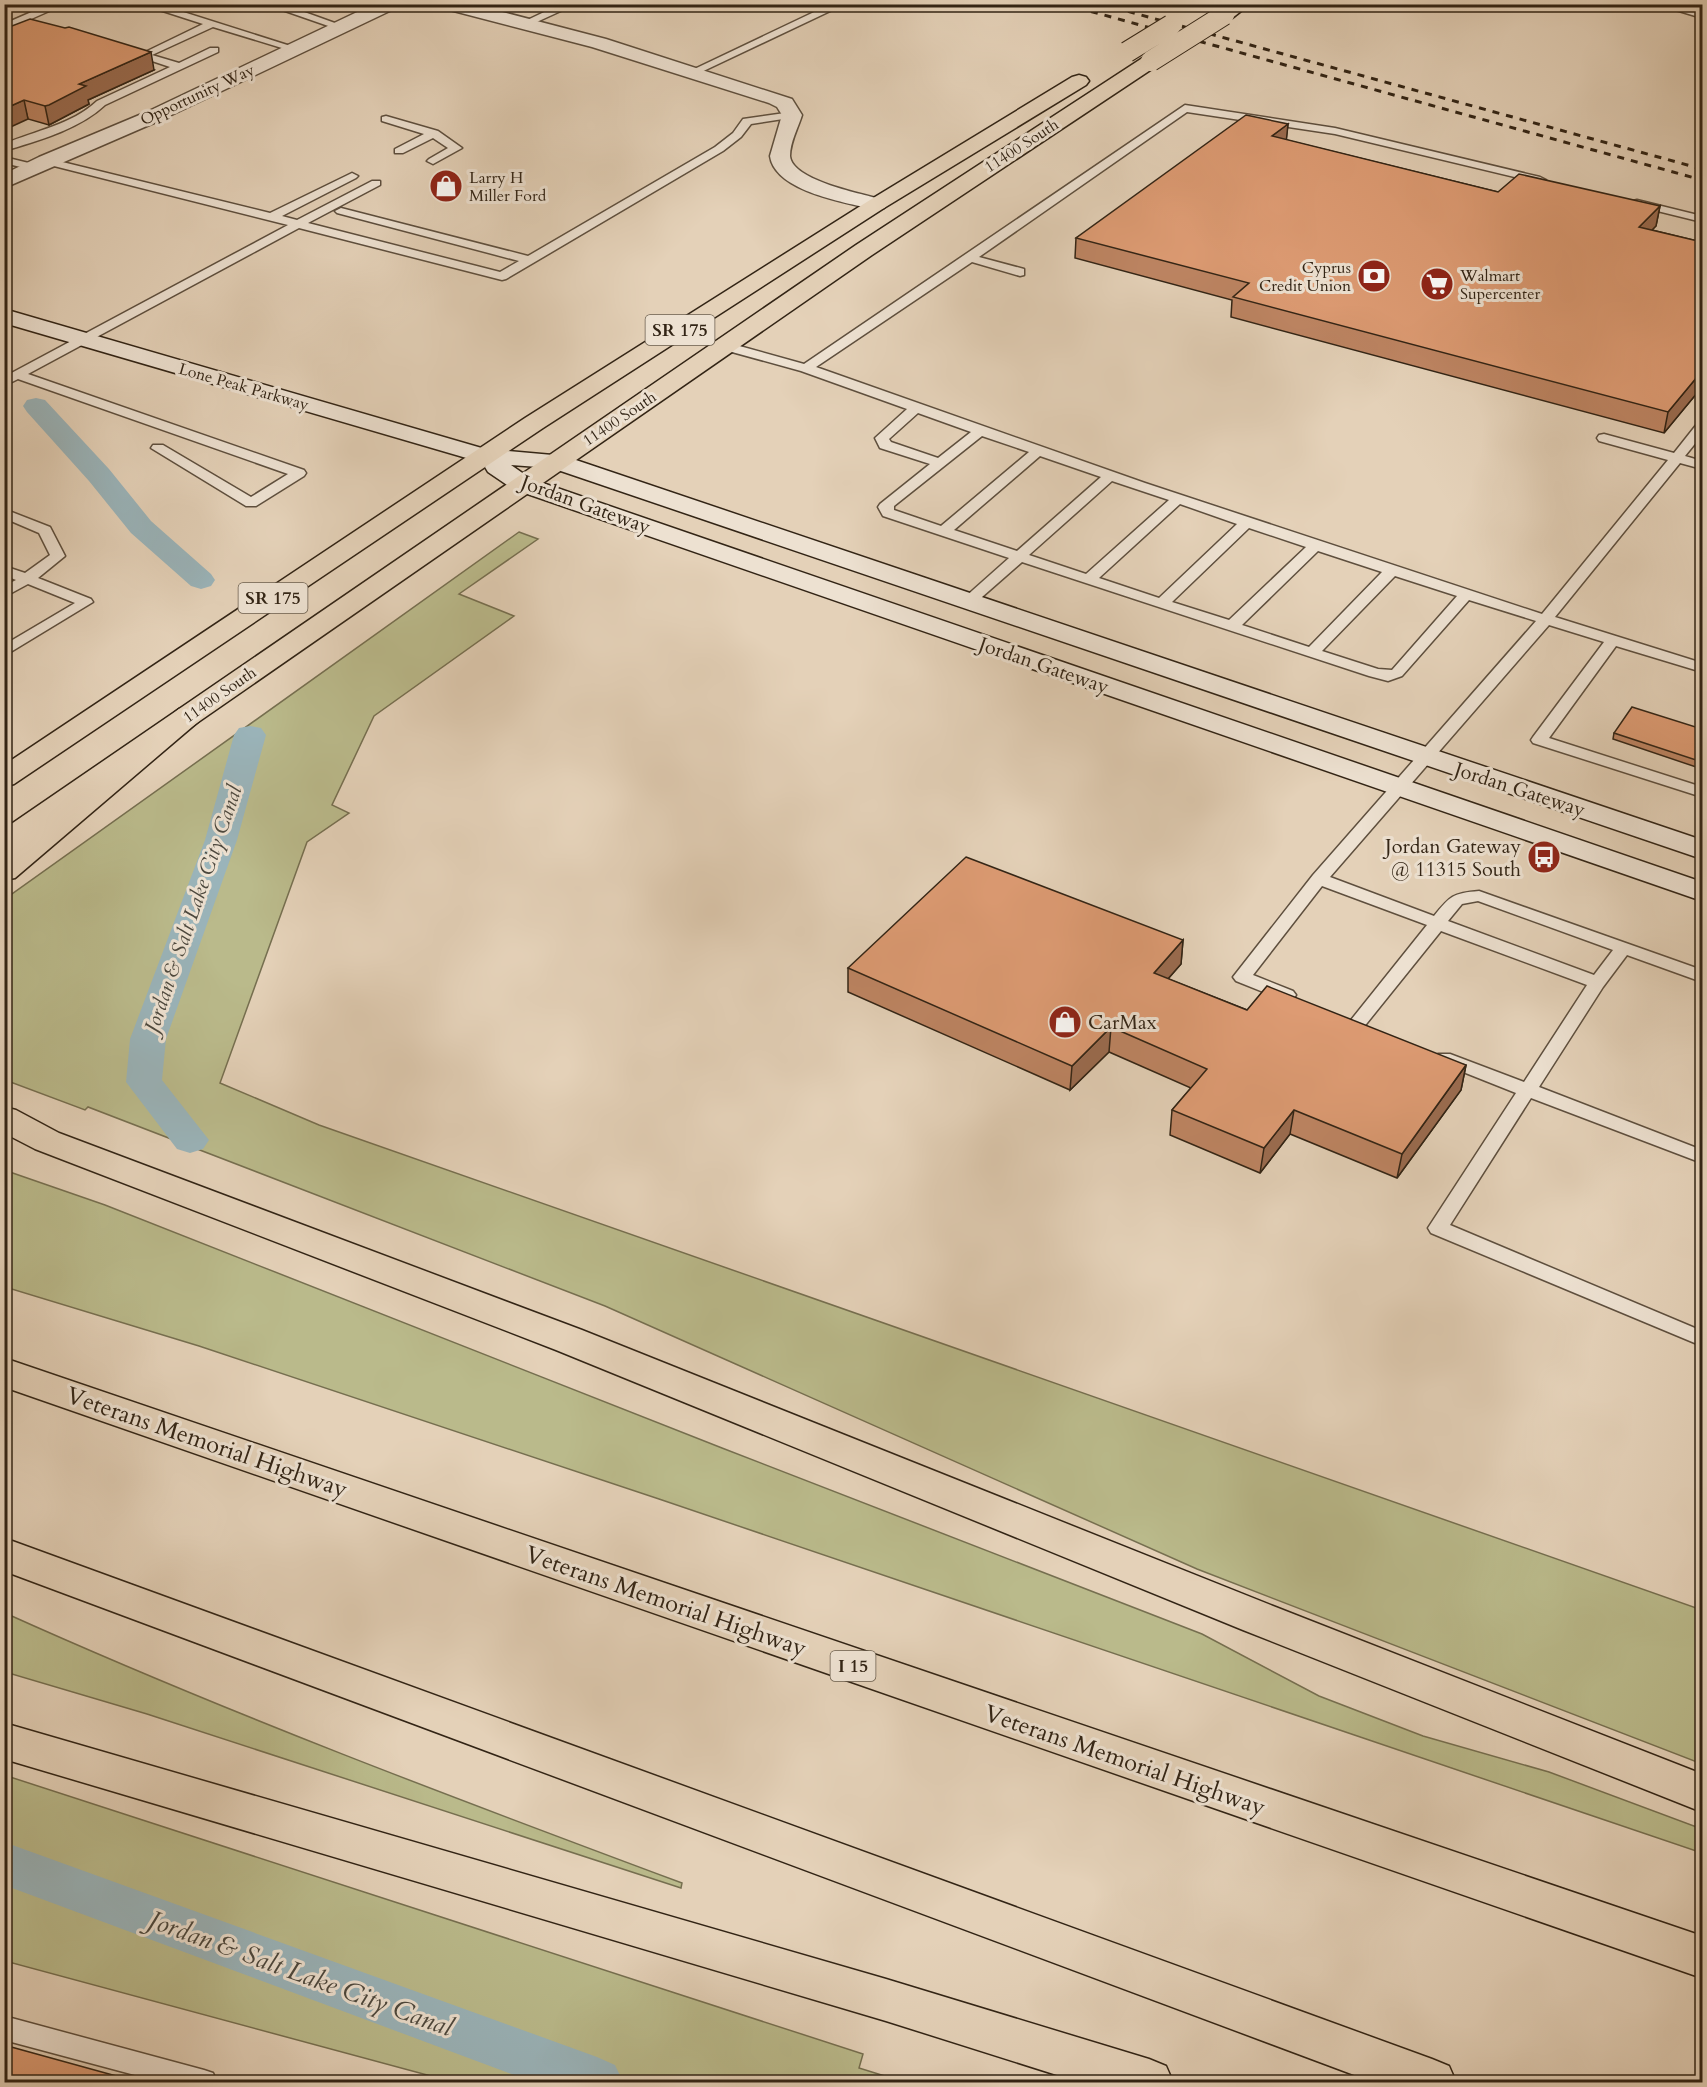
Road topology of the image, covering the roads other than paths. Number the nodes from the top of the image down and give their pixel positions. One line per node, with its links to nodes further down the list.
1 (60, 4): 12 (lane)
2 (146, 4): 13 (lane)
3 (270, 4): 15 (lane)
4 (390, 4): 15 (main road, Opportunity Way)
5 (448, 4): 14 (main road)
6 (571, 4): 14 (lane)
7 (840, 4): 23 (lane)
8 (1241, 4): 48 (main road, 11400 South / SR 175, bridge)
9 (1675, 4): 10 (main road)
10 (1702, 14)
11 (1188, 15): 37 (main road, 11400 South / SR 175, bridge)
12 (18, 22): 16 (lane); 17 (lane)
13 (212, 24): 18 (lane); 21 (lane)
14 (524, 24): 23 (main road)
15 (341, 27): 18 (main road, Opportunity Way)
16 (4, 28)
17 (41, 28)
18 (295, 49): 31 (main road, Opportunity Way)
19 (214, 50): 22 (lane)
20 (131, 53): 21 (lane)
21 (142, 56): 22 (lane)
22 (179, 66): 27 (lane)
23 (691, 73): 24 (main road)
24 (792, 116): 37 (main road); 44 (lane)
25 (386, 119): 26 (lane)
26 (442, 138): 28 (lane); 29 (lane)
27 (4, 148)
28 (399, 151)
29 (423, 157)
30 (4, 160): 31 (lane)
31 (39, 164): 33 (main road, Opportunity Way); 39 (lane)
32 (352, 176): 39 (lane)
33 (4, 182)
34 (376, 183): 38 (lane); 41 (lane); 42 (lane)
35 (1556, 183): 43 (lane)
36 (1626, 200): 40 (lane)
37 (877, 204): 58 (main road, 11400 South / SR 175)
38 (340, 212): 42 (lane); 44 (lane)
39 (272, 217): 41 (lane)
40 (1702, 219)
41 (285, 221): 42 (lane)
42 (305, 226): 44 (lane); 47 (lane)
43 (970, 258): 45 (lane); 49 (lane)
44 (530, 260)
45 (1020, 272)
46 (4, 316): 47 (main road, Lone Peak Parkway)
47 (85, 340): 50 (lane); 58 (main road, Lone Peak Parkway)
48 (725, 346): 49 (lane); 60 (main road, 11400 South / SR 175)
49 (806, 368): 52 (lane)
50 (18, 375): 51 (lane); 56 (lane)
51 (4, 382)
52 (916, 408): 54 (lane); 61 (lane)
53 (1702, 427): 59 (lane)
54 (980, 431): 57 (lane); 61 (lane)
55 (1604, 438): 59 (lane)
56 (158, 448)
57 (1037, 452): 63 (lane); 68 (lane)
58 (483, 456): 60 (main road, Jordan Gateway); 64 (main road, Jordan Gateway); 87 (main road, 11400 South / SR 175)
59 (1676, 458): 62 (lane); 79 (lane)
60 (555, 461): 64 (main road, 11400 South / SR 175); 77 (main road, Jordan Gateway)
61 (940, 464): 68 (lane)
62 (1702, 465)
63 (1109, 477): 65 (lane); 70 (lane)
64 (522, 484): 85 (main road, 11400 South / SR 175); 88 (main road, Jordan Gateway)
65 (1178, 500): 67 (lane); 74 (lane)
66 (4, 513): 73 (lane)
67 (1246, 522): 69 (lane); 78 (lane)
68 (944, 531): 70 (lane)
69 (1315, 546): 72 (lane); 80 (lane)
70 (1020, 556): 74 (lane); 77 (lane)
71 (4, 570): 73 (lane)
72 (1391, 570): 76 (lane); 83 (lane)
73 (27, 579): 75 (lane); 82 (lane)
74 (1089, 579): 78 (lane)
75 (4, 592)
76 (1466, 594): 79 (lane); 83 (lane)
77 (969, 601): 86 (main road, Jordan Gateway)
78 (1162, 603): 80 (lane)
79 (1545, 620): 81 (lane); 86 (lane)
80 (1232, 626): 83 (lane)
81 (1613, 640): 84 (lane); 89 (lane)
82 (4, 652)
83 (1311, 653)
84 (1702, 668)
85 (189, 715): 90 (main road, 11400 South / SR 175); 92 (main road)
86 (1427, 758): 88 (lane); 91 (main road, Jordan Gateway)
87 (4, 778)
88 (1398, 788): 93 (lane); 94 (main road, Jordan Gateway)
89 (1702, 792)
90 (4, 843)
91 (1702, 850)
92 (4, 872)
93 (1319, 879): 95 (lane); 99 (lane)
94 (1702, 892)
95 (1436, 923): 96 (lane); 98 (lane); 100 (lane)
96 (1624, 948): 97 (lane); 98 (lane)
97 (1702, 976)
98 (1597, 983): 102 (lane)
99 (1305, 1002)
100 (1358, 1024)
101 (1431, 1053): 102 (lane)
102 (1527, 1092): 106 (lane); 107 (lane)
103 (4, 1118): 105 (main road)
104 (4, 1135): 105 (main road)
105 (46, 1141): 111 (main road)
106 (1702, 1157)
107 (1702, 1339)
108 (4, 1372): 112 (main road, Veterans Memorial Highway / I 15)
109 (4, 1554): 116 (main road)
110 (4, 1741): 115 (main road)
111 (1702, 1793)
112 (1702, 1958)
113 (4, 2028): 114 (lane)
114 (204, 2082)
115 (1149, 2082)
116 (1432, 2082)

